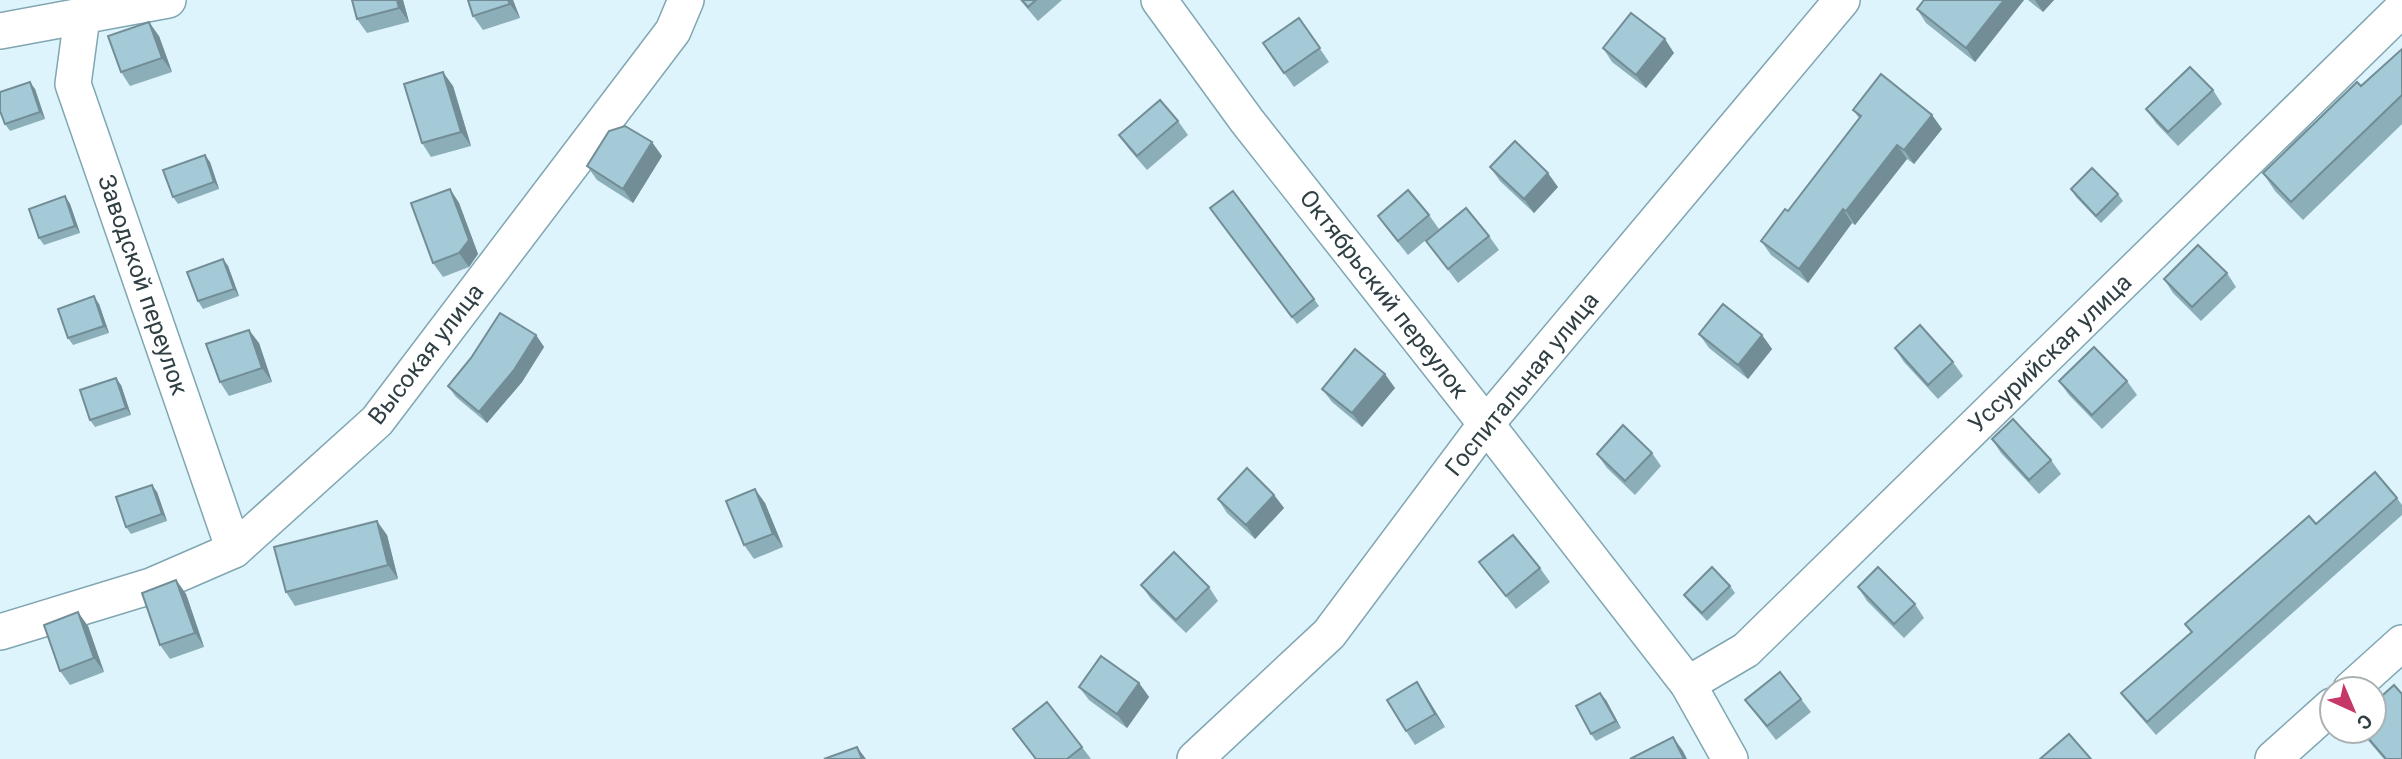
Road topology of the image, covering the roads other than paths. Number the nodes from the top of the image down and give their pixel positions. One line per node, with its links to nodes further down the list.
1 (168, 0): 6 (street)
2 (686, 0): 9 (street, Высокая улица)
3 (1159, 0): 8 (street, Октябрьский переулок)
4 (1842, 0): 8 (street, Госпитальная улица)
5 (2402, 9): 13 (street, Уссурийская улица)
6 (82, 16): 7 (street); 9 (street, Заводской переулок)
7 (0, 31)
8 (1486, 424): 13 (street, Октябрьский переулок); 15 (street, Госпитальная улица)
9 (234, 550): 10 (street, Высокая улица)
10 (0, 632)
11 (2402, 643): 12 (street)
12 (2367, 675)
13 (1688, 684): 16 (street, Октябрьский переулок)
14 (2318, 719): 17 (street)
15 (1195, 759)
16 (1730, 759)
17 (2273, 759)

